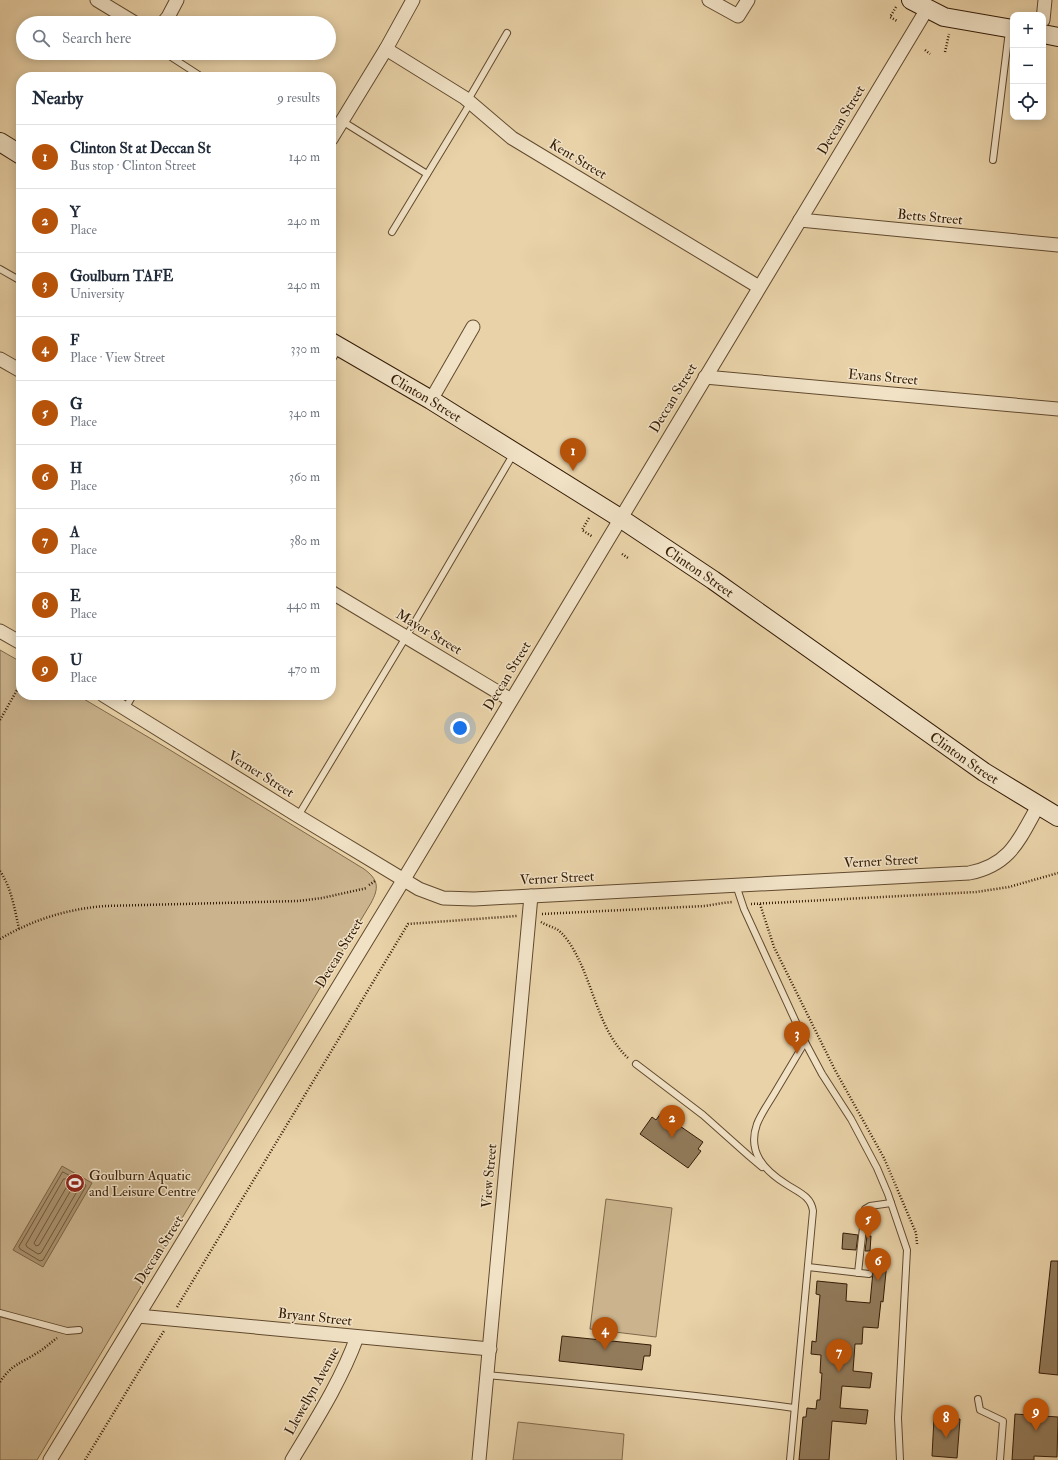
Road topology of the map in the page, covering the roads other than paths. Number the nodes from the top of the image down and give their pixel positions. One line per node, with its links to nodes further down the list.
1 (97, 0): 10 (street)
2 (177, 0): 11 (street)
3 (413, 0): 17 (street)
4 (709, 0): 5 (street)
5 (748, 0)
6 (1045, 0): 9 (street)
7 (904, 4): 8 (street)
8 (927, 9): 12 (street); 27 (street, Deccan Street)
9 (1044, 12)
10 (123, 16)
11 (169, 16)
12 (1010, 29)
13 (507, 33): 20 (lane)
14 (1046, 35): 16 (street)
15 (1010, 36): 25 (lane)
16 (1058, 37)
17 (386, 49): 20 (street, Kent Street); 21 (street)
18 (176, 60): 19 (lane)
19 (194, 72)
20 (469, 101): 26 (lane); 32 (street, Kent Street)
21 (342, 121): 22 (street); 26 (lane)
22 (336, 131)
23 (0, 142): 24 (street)
24 (16, 152)
25 (993, 160)
26 (427, 174): 28 (lane)
27 (800, 220): 29 (street, Betts Street); 32 (street, Deccan Street)
28 (392, 232)
29 (1058, 245)
30 (0, 270): 31 (lane)
31 (16, 278)
32 (759, 287): 37 (street, Deccan Street)
33 (473, 327): 38 (street)
34 (336, 351): 38 (street, Clinton Street)
35 (0, 359): 36 (street)
36 (16, 368)
37 (705, 377): 39 (street, Evans Street); 41 (street, Deccan Street)
38 (430, 400): 40 (street, Clinton Street)
39 (1058, 409)
40 (514, 452): 41 (street, Clinton Street); 44 (lane)
41 (620, 518): 48 (street, Deccan Street); 50 (street, Clinton Street)
42 (336, 595): 44 (street, Mayor Street)
43 (0, 631): 45 (street)
44 (406, 637): 48 (street, Mayor Street); 51 (lane)
45 (16, 640)
46 (110, 700): 49 (street, Verner Street)
47 (130, 700): 49 (lane)
48 (511, 700): 53 (street, Deccan Street)
49 (125, 710): 51 (street, Verner Street)
50 (1038, 806): 52 (street, Clinton Street); 54 (street, Verner Street)
51 (298, 816): 53 (street, Verner Street)
52 (1058, 817)
53 (404, 879): 55 (street, Verner Street); 64 (street, Deccan Street)
54 (736, 884): 55 (street, Verner Street); 56 (lane)
55 (531, 896): 67 (street, View Street)
56 (805, 1042): 58 (lane); 59 (lane)
57 (636, 1064): 58 (lane)
58 (768, 1172): 60 (lane)
59 (891, 1203): 61 (lane); 75 (lane)
60 (808, 1267): 61 (lane); 70 (lane)
61 (858, 1273): 62 (lane)
62 (869, 1274)
63 (0, 1313): 65 (lane)
64 (138, 1316): 66 (street, Bryant Street); 71 (street, Deccan Street)
65 (79, 1330)
66 (357, 1337): 67 (street, Bryant Street); 72 (street, Llewellyn Avenue)
67 (490, 1349): 68 (street, View Street)
68 (487, 1375): 70 (lane); 73 (street, View Street)
69 (978, 1399): 76 (lane)
70 (794, 1408): 74 (lane)
71 (50, 1460)
72 (292, 1460)
73 (479, 1460)
74 (790, 1460)
75 (900, 1460)
76 (1000, 1460)

